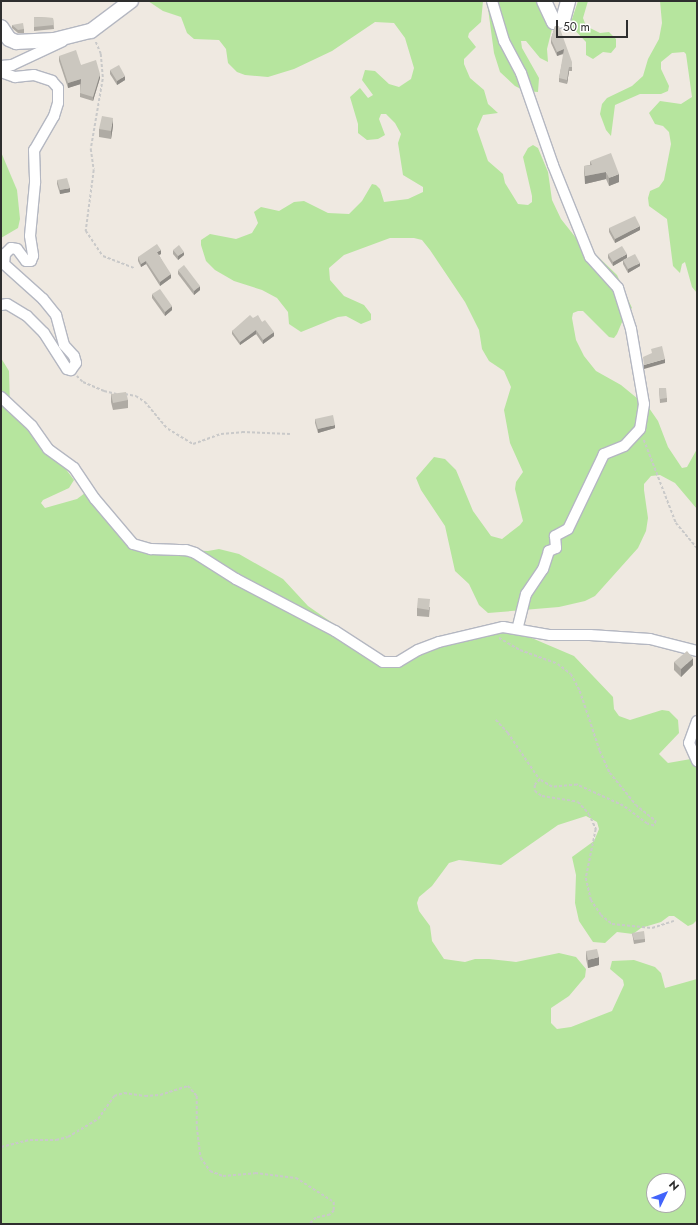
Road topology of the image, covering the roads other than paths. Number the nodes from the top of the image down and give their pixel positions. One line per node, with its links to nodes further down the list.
1 (131, 1): 6 (main road)
2 (492, 1): 11 (street)
3 (544, 1): 4 (main road)
4 (568, 1)
5 (1, 27): 6 (main road)
6 (68, 36): 7 (street)
7 (1, 66)
8 (1, 72): 9 (street)
9 (1, 305)
10 (1, 397): 11 (street)
11 (517, 629): 12 (street)
12 (697, 651)
13 (697, 720): 14 (street)
14 (697, 760)

